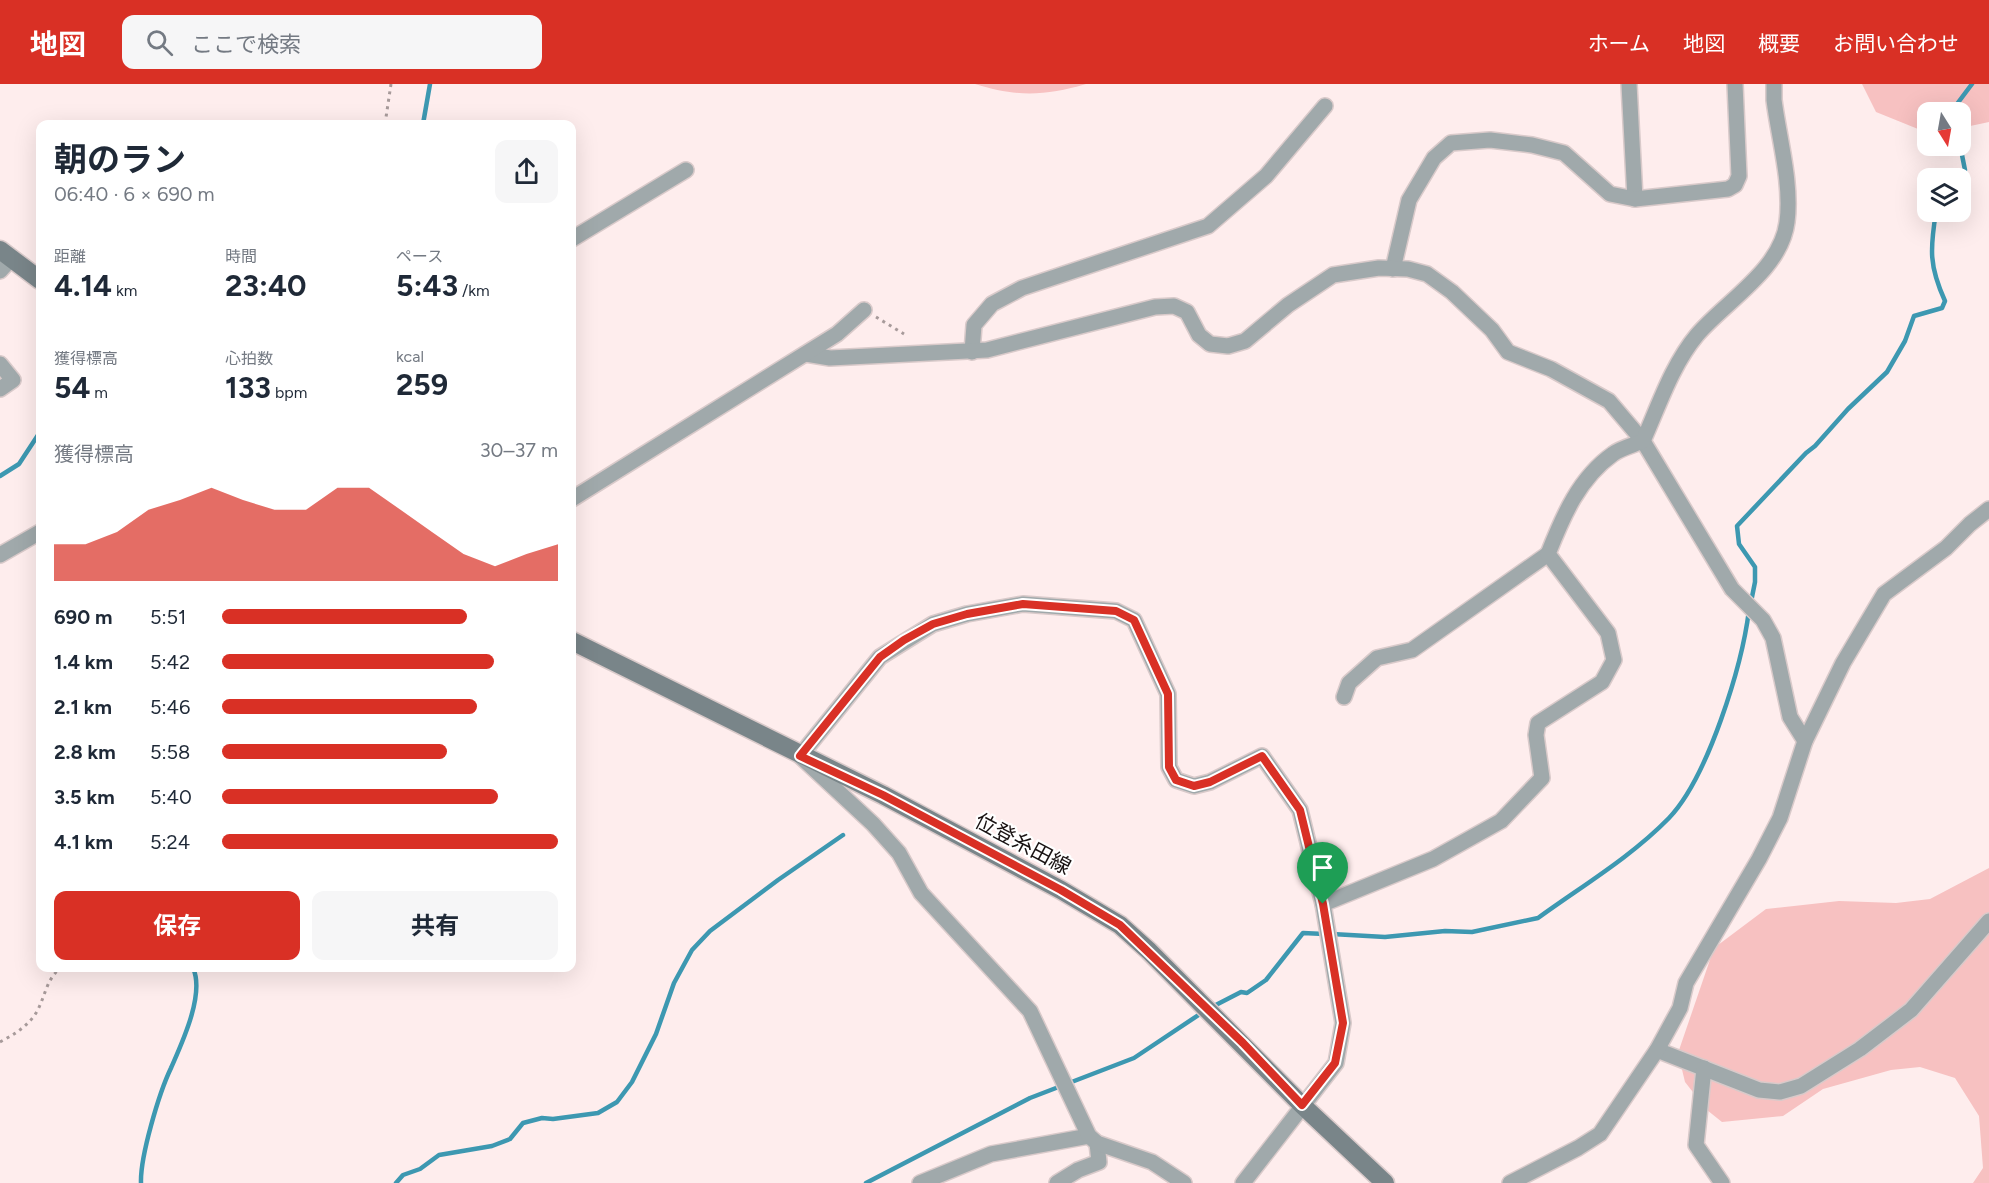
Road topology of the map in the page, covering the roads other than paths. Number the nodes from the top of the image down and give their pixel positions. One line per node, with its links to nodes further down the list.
1 (1629, 84): 6 (street)
2 (1735, 84): 6 (street)
3 (1774, 84): 16 (street)
4 (1325, 106): 12 (street)
5 (686, 170): 7 (street)
6 (1635, 199): 9 (street)
7 (576, 237)
8 (4, 260): 10 (main road)
9 (1393, 269): 12 (street); 16 (street)
10 (36, 278)
11 (864, 310): 13 (street)
12 (972, 352): 13 (street)
13 (806, 354): 17 (street)
14 (0, 364): 15 (street)
15 (0, 389)
16 (1643, 441): 20 (street); 24 (street)
17 (576, 497)
18 (1989, 509): 24 (street)
19 (36, 534): 21 (street)
20 (1548, 554): 23 (street); 26 (street)
21 (0, 555)
22 (576, 644): 25 (main road, 位登糸田線)
23 (1344, 697)
24 (1805, 741): 28 (street)
25 (800, 756): 26 (street); 30 (main road, 位登糸田線); 31 (street)
26 (1323, 904): 30 (street)
27 (1989, 921): 29 (street)
28 (1657, 1050): 29 (street); 37 (street)
29 (1704, 1068): 38 (street)
30 (1302, 1105): 35 (street); 36 (main road, 位登糸田線)
31 (1093, 1140): 32 (street); 33 (street); 34 (street)
32 (920, 1183)
33 (1057, 1183)
34 (1184, 1183)
35 (1243, 1183)
36 (1385, 1183)
37 (1510, 1183)
38 (1722, 1183)

